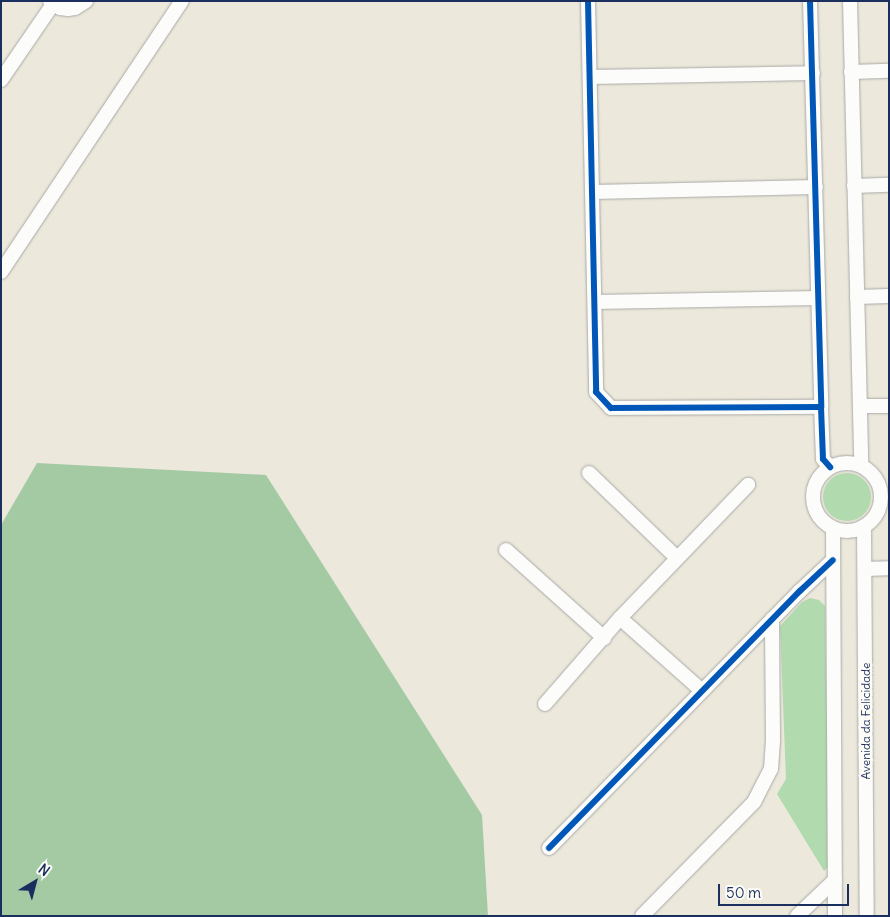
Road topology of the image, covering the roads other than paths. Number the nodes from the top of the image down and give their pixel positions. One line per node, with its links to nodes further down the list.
1 (86, 1): 6 (street)
2 (182, 1): 16 (street)
3 (588, 1): 10 (street)
4 (810, 1): 7 (street)
5 (850, 1): 8 (street)
6 (52, 3): 11 (street)
7 (813, 72): 10 (street); 14 (street)
8 (851, 72): 9 (street); 13 (street)
9 (889, 72)
10 (591, 77): 15 (street)
11 (1, 80)
12 (889, 185): 13 (street)
13 (854, 186): 18 (street)
14 (816, 187): 15 (street); 19 (street)
15 (593, 192): 20 (street)
16 (1, 272)
17 (889, 296): 18 (street)
18 (857, 297): 21 (street)
19 (818, 298): 20 (street); 23 (street)
20 (595, 302): 23 (street)
21 (860, 406): 22 (street); 24 (street)
22 (889, 406)
23 (821, 407): 25 (street)
24 (861, 466): 25 (street); 28 (street)
25 (830, 467): 29 (street)
26 (589, 472): 31 (street)
27 (748, 485): 31 (street)
28 (864, 527): 29 (street); 34 (street, Avenida da Felicidade)
29 (833, 529): 32 (street)
30 (506, 550): 37 (street)
31 (677, 558): 35 (street)
32 (833, 560): 36 (street); 41 (street)
33 (889, 568): 34 (street)
34 (865, 569): 45 (street, Avenida da Felicidade)
35 (620, 618): 37 (street); 38 (street)
36 (772, 619): 38 (street); 42 (street)
37 (604, 638): 39 (street)
38 (701, 690): 40 (street)
39 (545, 704)
40 (550, 848)
41 (835, 880): 43 (street); 44 (street)
42 (642, 916)
43 (797, 916)
44 (835, 916)
45 (867, 916)

